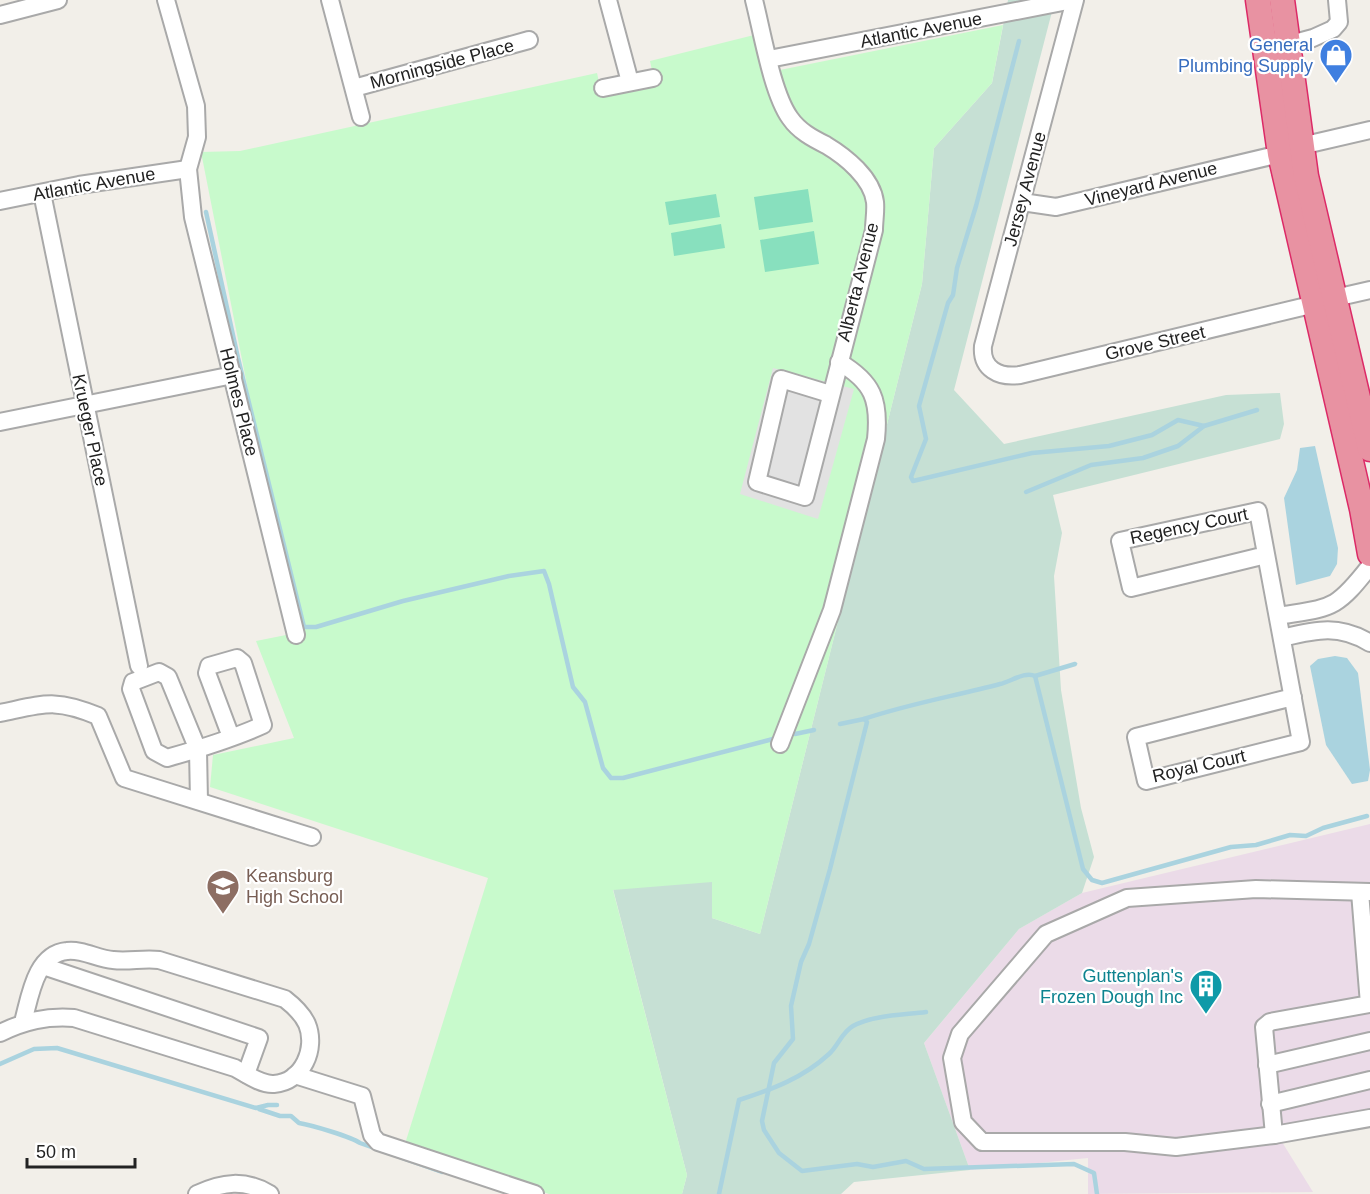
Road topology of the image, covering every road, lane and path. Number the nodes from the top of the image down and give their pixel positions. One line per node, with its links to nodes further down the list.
1 (58, 0): 10 (street)
2 (166, 0): 21 (street)
3 (330, 0): 16 (street)
4 (608, 0): 15 (street)
5 (754, 0): 13 (street, Alberta Avenue)
6 (1074, 0): 13 (street, Atlantic Avenue); 24 (street, Jersey Avenue)
7 (1258, 0): 20 (highway)
8 (1282, 0): 12 (highway)
9 (1336, 0): 12 (street)
10 (0, 15)
11 (529, 40): 16 (street, Morningside Place)
12 (1287, 45): 20 (highway)
13 (769, 59): 27 (street, Alberta Avenue)
14 (653, 78): 15 (street)
15 (630, 82): 17 (street)
16 (354, 88): 18 (street)
17 (603, 88)
18 (361, 117)
19 (1370, 130): 20 (street, Vineyard Avenue)
20 (1291, 150): 24 (street, Vineyard Avenue); 26 (highway)
21 (188, 169): 22 (street, Atlantic Avenue); 29 (street, Holmes Place)
22 (42, 193): 23 (street, Atlantic Avenue); 31 (street, Krueger Place)
23 (0, 201)
24 (1022, 202): 28 (street, Jersey Avenue)
25 (1370, 290): 26 (street, Grove Street)
26 (1325, 301): 28 (street, Grove Street); 33 (highway); 34 (highway)
27 (839, 362): 30 (street, Alberta Avenue); 45 (street)
28 (996, 372)
29 (233, 375): 31 (street); 38 (street, Holmes Place)
30 (830, 394): 30 (street, Alberta Avenue)
31 (85, 405): 32 (street); 41 (street, Krueger Place)
32 (0, 423)
33 (1370, 449)
34 (1370, 554)
35 (1266, 555): 35 (street, Regency Court); 37 (street, Regency Court)
36 (1370, 566): 37 (street)
37 (1278, 616): 39 (street, Regency Court)
38 (296, 635)
39 (1282, 638): 40 (street); 42 (street, Royal Court)
40 (1370, 643)
41 (139, 666)
42 (1293, 697): 42 (street, Royal Court)
43 (0, 713): 47 (street)
44 (231, 737): 44 (street); 46 (street)
45 (780, 744)
46 (198, 750): 46 (street); 47 (street)
47 (198, 801): 48 (street)
48 (312, 837)
49 (1365, 892): 51 (street); 61 (street)
50 (43, 966): 52 (street); 56 (street); 57 (street)
51 (1370, 1007): 55 (street)
52 (23, 1022): 53 (street); 56 (street)
53 (0, 1033)
54 (1370, 1041): 55 (street)
55 (1267, 1065): 59 (street)
56 (246, 1074): 57 (street)
57 (295, 1075): 64 (street)
58 (1370, 1080): 59 (street)
59 (1270, 1104): 61 (street)
60 (1370, 1118): 61 (street)
61 (1274, 1135)
62 (197, 1194): 63 (street)
63 (270, 1194)
64 (535, 1194)

